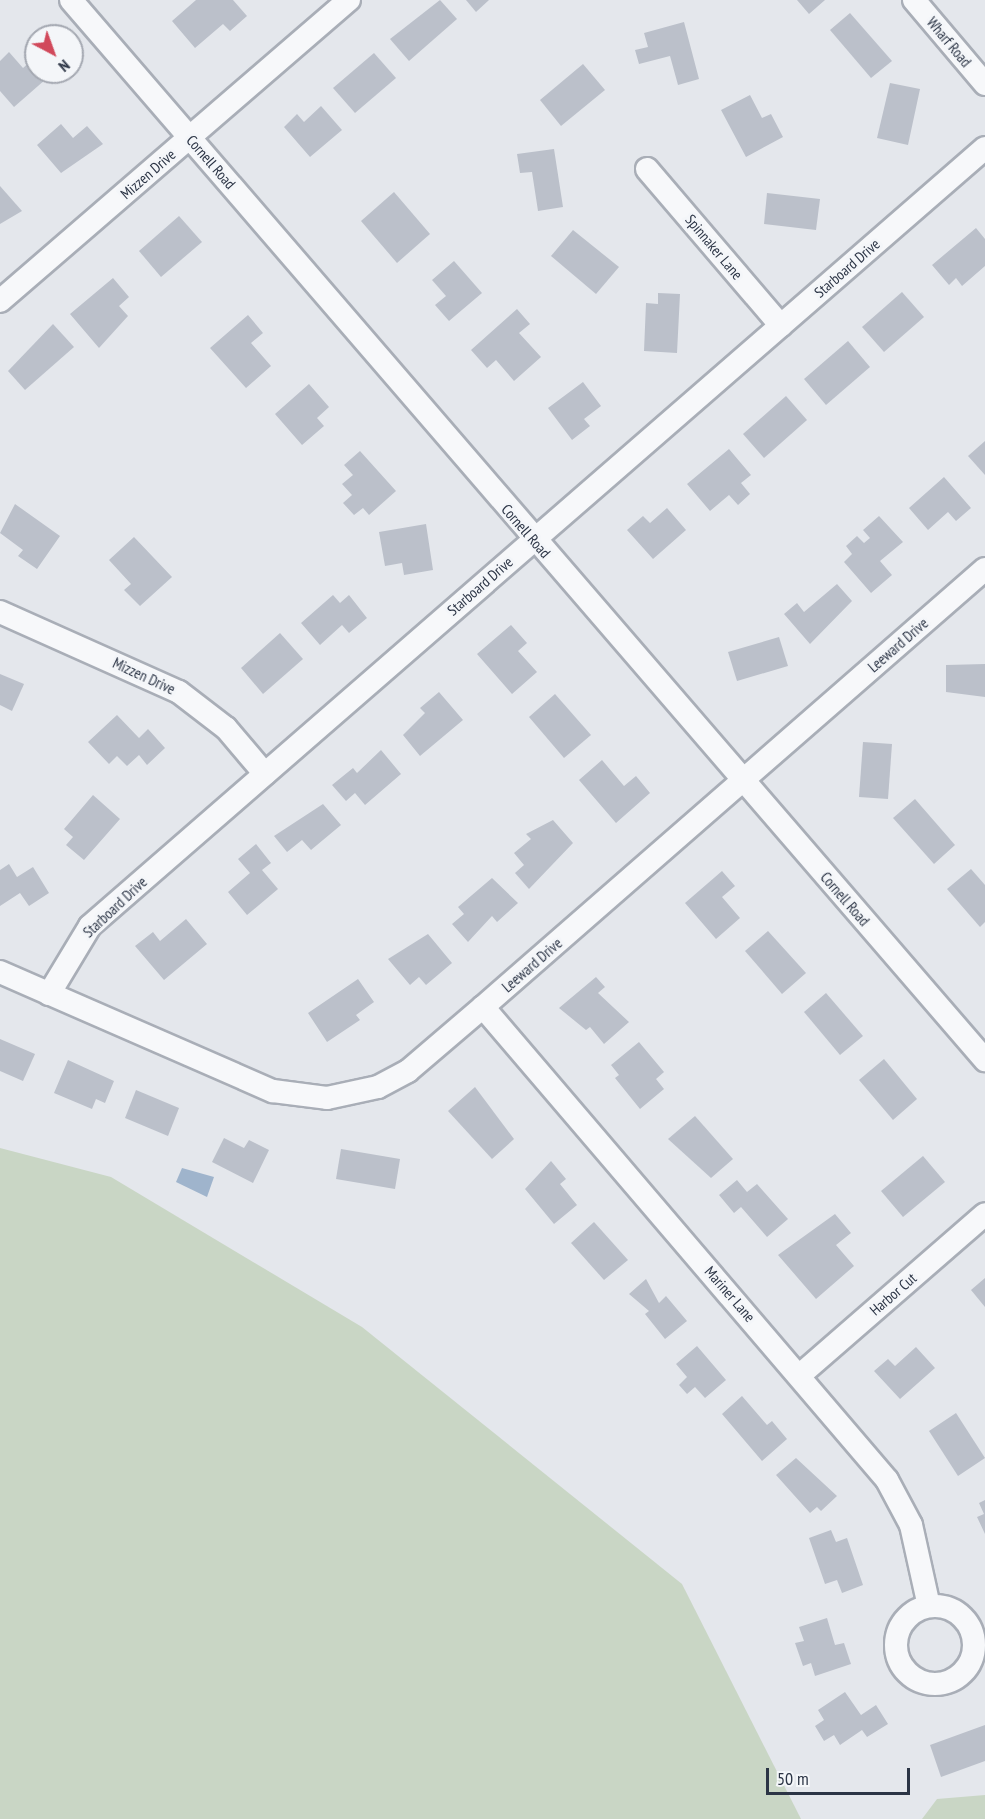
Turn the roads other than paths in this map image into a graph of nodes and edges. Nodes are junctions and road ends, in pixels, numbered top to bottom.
1 (71, 0) edge
2 (349, 0) edge
3 (914, 0) edge
4 (985, 84) edge
5 (190, 137) junction
6 (985, 148) edge
7 (647, 169) dead end
8 (0, 301) edge
9 (781, 326) junction
10 (534, 540) junction
11 (985, 569) edge
12 (0, 612) edge
13 (265, 774) junction
14 (742, 780) junction
15 (0, 972) edge
16 (49, 994) junction
17 (483, 1007) junction
18 (985, 1060) edge
19 (985, 1214) edge
20 (800, 1375) junction
21 (928, 1606) dead end

1 - 5 street, Cornell Road
2 - 5 street, Mizzen Drive
3 - 4 street, Wharf Road
5 - 8 street, Mizzen Drive
5 - 10 street, Cornell Road
6 - 9 street, Starboard Drive
7 - 9 street, Spinnaker Lane
9 - 10 street, Starboard Drive
10 - 13 street, Starboard Drive
10 - 14 street, Cornell Road
11 - 14 street, Leeward Drive
12 - 13 street, Mizzen Drive
13 - 16 street, Starboard Drive
14 - 17 street, Leeward Drive
14 - 18 street, Cornell Road
15 - 16 street, Leeward Drive
16 - 17 street, Leeward Drive
17 - 20 street, Mariner Lane
19 - 20 street, Harbor Cut
20 - 21 street, Mariner Lane

